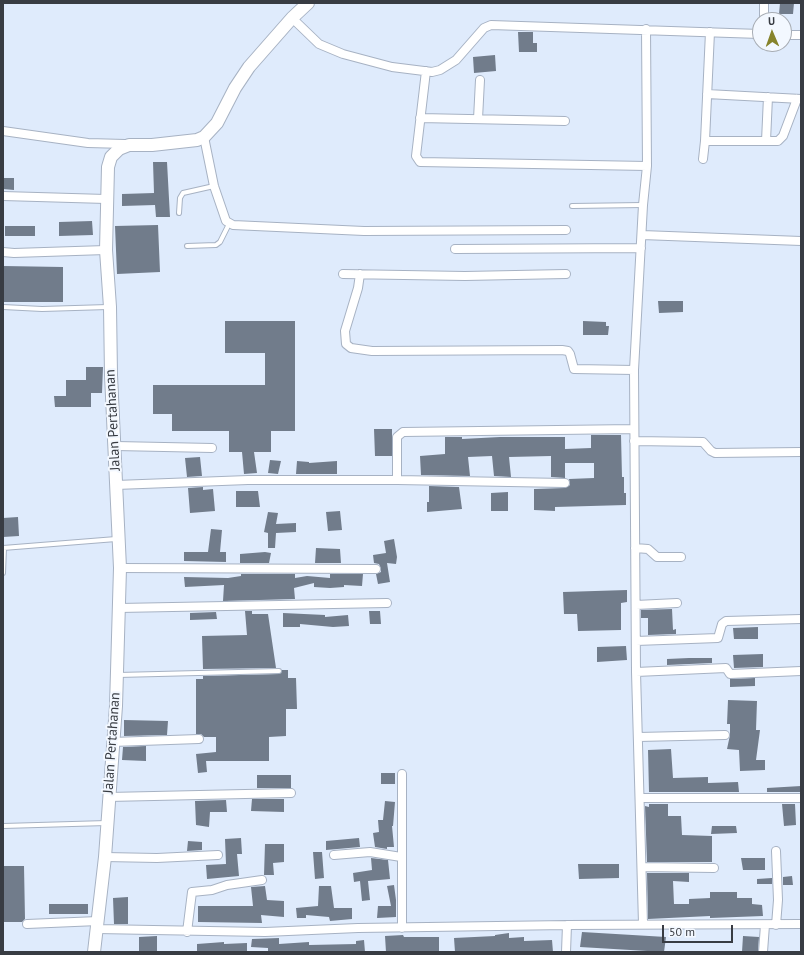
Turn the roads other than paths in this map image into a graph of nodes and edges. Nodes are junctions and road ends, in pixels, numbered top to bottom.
1 (308, 3) edge
2 (292, 18) junction
3 (646, 29) junction
4 (710, 32) junction
5 (752, 34) edge
6 (426, 71) junction
7 (480, 80) dead end
8 (707, 94) junction
9 (768, 97) junction
10 (799, 99) edge
11 (420, 118) junction
12 (478, 119) junction
13 (565, 121) dead end
14 (3, 131) edge
15 (204, 137) junction
16 (705, 141) junction
17 (766, 141) junction
18 (128, 145) junction
19 (703, 159) dead end
20 (647, 166) junction
21 (214, 186) junction
22 (3, 196) edge
23 (106, 199) junction
24 (643, 205) junction
25 (572, 206) dead end
26 (179, 213) dead end
27 (229, 224) junction
28 (566, 230) dead end
29 (642, 235) junction
30 (801, 241) edge
31 (187, 246) dead end
32 (641, 248) junction
33 (455, 249) dead end
34 (106, 250) junction
35 (3, 252) edge
36 (343, 274) dead end
37 (360, 274) junction
38 (566, 274) dead end
39 (3, 307) edge
40 (110, 307) junction
41 (634, 370) junction
42 (634, 429) junction
43 (634, 442) junction
44 (116, 446) junction
45 (212, 448) dead end
46 (801, 452) edge
47 (397, 480) junction
48 (566, 483) dead end
49 (116, 485) junction
50 (118, 539) junction
51 (4, 548) edge
52 (635, 548) junction
53 (681, 557) dead end
54 (120, 568) junction
55 (376, 569) dead end
56 (3, 573) edge
57 (387, 603) dead end
58 (678, 603) dead end
59 (636, 605) junction
60 (118, 608) junction
61 (801, 619) edge
62 (636, 642) junction
63 (279, 671) dead end
64 (801, 671) edge
65 (636, 672) junction
66 (118, 675) junction
67 (725, 735) dead end
68 (638, 737) junction
69 (199, 739) dead end
70 (112, 742) junction
71 (402, 774) dead end
72 (291, 793) dead end
73 (108, 798) junction
74 (640, 798) junction
75 (801, 798) edge
76 (107, 823) junction
77 (3, 826) edge
78 (776, 850) dead end
79 (218, 855) dead end
80 (334, 855) dead end
81 (105, 857) junction
82 (401, 857) junction
83 (642, 867) junction
84 (714, 868) dead end
85 (262, 880) dead end
86 (27, 924) dead end
87 (644, 924) junction
88 (801, 924) edge
89 (97, 925) junction
90 (567, 925) junction
91 (765, 925) junction
92 (776, 925) junction
93 (402, 928) junction
94 (187, 932) junction
95 (94, 952) edge
96 (566, 952) edge
97 (764, 952) edge

1 - 2 main road
2 - 6 street
2 - 15 main road
3 - 4 street
3 - 6 street
3 - 20 street
4 - 5 street
4 - 8 street
6 - 11 street
7 - 12 street
8 - 9 street
8 - 16 street
9 - 10 street
9 - 17 street
10 - 17 street
11 - 12 street
11 - 20 street
12 - 13 street
14 - 18 street
15 - 18 main road
15 - 21 street
16 - 17 street
16 - 19 street
18 - 23 main road, Jalan Pertahanan
20 - 24 street
21 - 26 lane
21 - 27 street
22 - 23 street
23 - 34 main road, Jalan Pertahanan
24 - 25 lane
24 - 29 street
27 - 28 street
27 - 31 lane
29 - 30 street
29 - 32 street
32 - 33 street
32 - 41 street
34 - 35 street
34 - 40 main road, Jalan Pertahanan
36 - 37 street
37 - 38 street
37 - 41 street
39 - 40 lane
40 - 44 main road, Jalan Pertahanan
41 - 42 street
42 - 43 street
42 - 47 street
43 - 46 street
43 - 52 street
44 - 45 street
44 - 49 main road, Jalan Pertahanan
47 - 48 street
47 - 49 street
49 - 50 main road, Jalan Pertahanan
50 - 51 lane
50 - 54 main road, Jalan Pertahanan
51 - 56 lane
52 - 53 street
52 - 59 street
54 - 55 street
54 - 60 main road, Jalan Pertahanan
57 - 60 street
58 - 59 street
59 - 62 street
60 - 66 main road, Jalan Pertahanan
61 - 62 street
62 - 65 street
63 - 66 lane
64 - 65 street
65 - 68 street
66 - 70 main road, Jalan Pertahanan
67 - 68 street
68 - 74 street
69 - 70 street
70 - 73 main road, Jalan Pertahanan
71 - 82 street
72 - 73 street
73 - 76 main road, Jalan Pertahanan
74 - 75 street
74 - 83 street
76 - 77 lane
76 - 81 main road, Jalan Pertahanan
78 - 92 street
79 - 81 street
80 - 82 street
81 - 89 main road, Jalan Pertahanan
82 - 93 street
83 - 84 street
83 - 87 street
85 - 94 street
86 - 89 street
87 - 90 street
87 - 91 street
88 - 92 street
89 - 94 street
89 - 95 main road, Jalan Pertahanan
90 - 93 street
90 - 96 street
91 - 92 street
91 - 97 street
93 - 94 street

